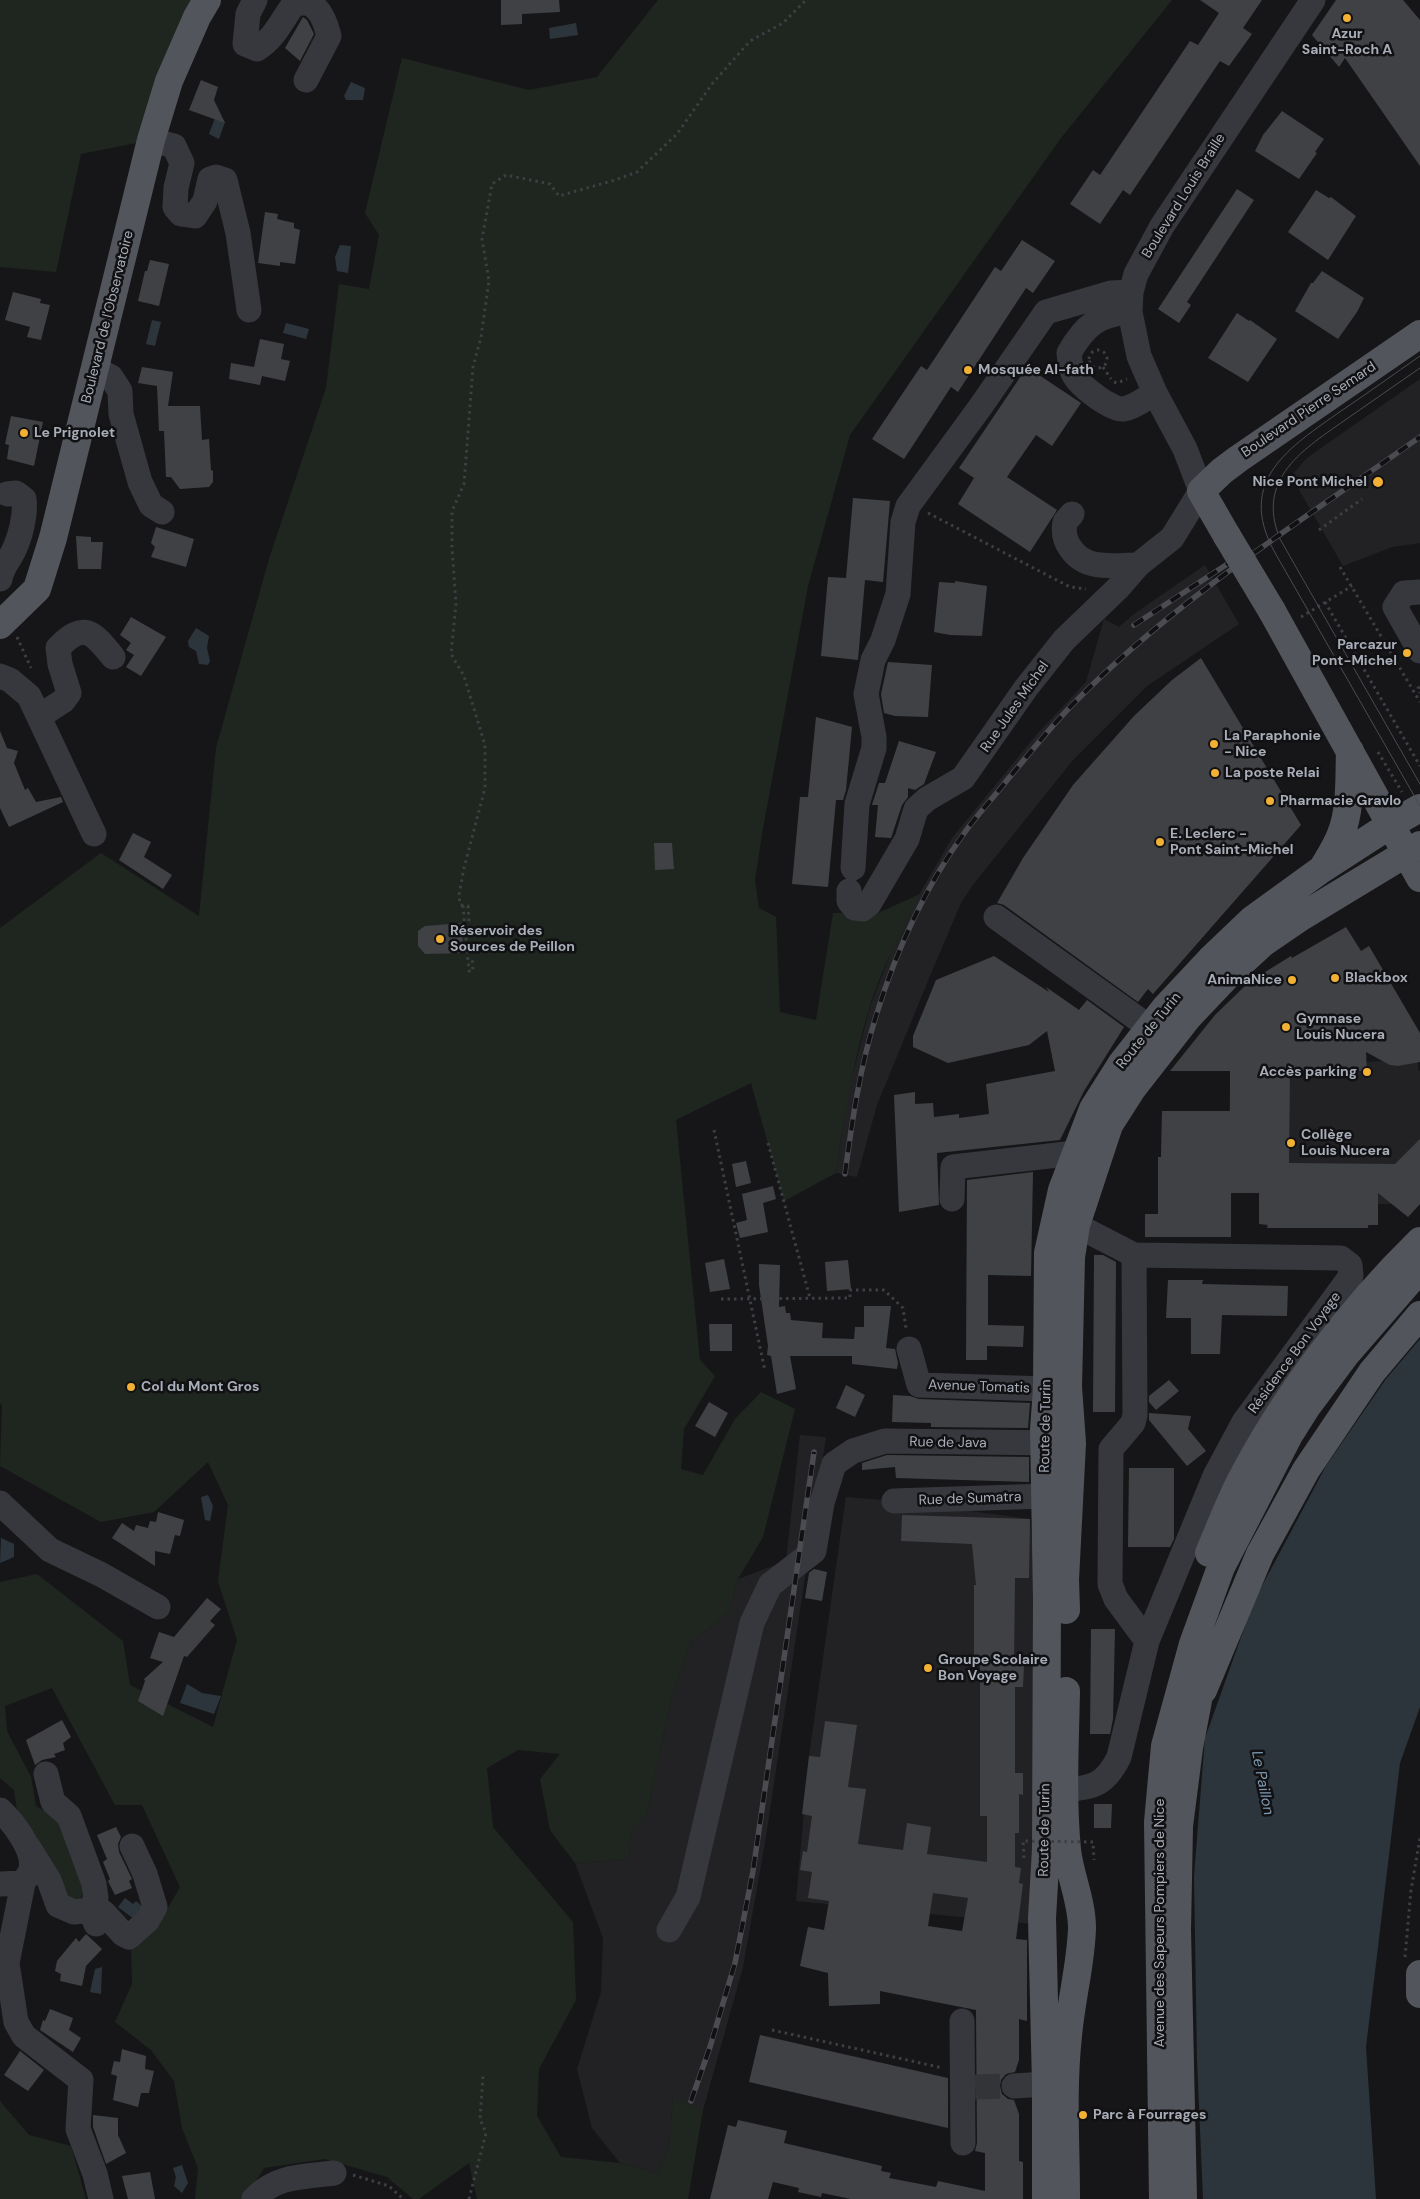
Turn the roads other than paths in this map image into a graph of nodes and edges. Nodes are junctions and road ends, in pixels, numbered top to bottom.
1 (207, 0) edge
2 (255, 0) edge
3 (1313, 0) edge
4 (306, 80) dead end
5 (151, 140) junction
6 (1130, 302) junction
7 (249, 310) dead end
8 (1420, 334) edge
9 (95, 369) junction
10 (1155, 393) junction
11 (1201, 491) junction
12 (6, 494) dead end
13 (162, 512) dead end
14 (1072, 514) dead end
15 (1138, 565) junction
16 (0, 579) edge
17 (0, 585) edge
18 (1420, 592) edge
19 (8, 619) edge
20 (1418, 644) edge
21 (113, 657) dead end
22 (0, 676) edge
23 (49, 710) dead end
24 (1350, 750) junction
25 (1420, 808) edge
26 (1390, 825) junction
27 (94, 834) dead end
28 (1413, 849) edge
29 (1322, 869) junction
30 (1420, 878) edge
31 (996, 917) dead end
32 (1160, 1034) junction
33 (1075, 1153) junction
34 (952, 1200) dead end
35 (1076, 1225) junction
36 (1420, 1241) edge
37 (1134, 1255) junction
38 (1420, 1269) edge
39 (1420, 1291) edge
40 (1420, 1315) edge
41 (909, 1349) road end
42 (1047, 1388) junction
43 (1072, 1443) junction
44 (1044, 1444) junction
45 (1046, 1496) junction
46 (894, 1501) dead end
47 (0, 1504) edge
48 (158, 1607) dead end
49 (1147, 1641) junction
50 (1196, 1708) junction
51 (1165, 1746) junction
52 (46, 1774) dead end
53 (1065, 1789) junction
54 (0, 1810) edge
55 (132, 1846) dead end
56 (29, 1848) junction
57 (12, 1884) edge
58 (1076, 1890) junction
59 (1043, 1894) junction
60 (95, 1919) junction
61 (669, 1930) dead end
62 (1043, 1948) junction
63 (1080, 1953) junction
64 (1412, 1969) edge
65 (1420, 1994) edge
66 (962, 2021) dead end
67 (1046, 2084) junction
68 (1014, 2086) tunnel mouth
69 (963, 2143) dead end
70 (1056, 2172) junction
71 (334, 2173) road end
72 (101, 2199) edge
73 (254, 2199) edge
74 (1046, 2199) edge
75 (1066, 2199) edge
76 (1163, 2199) edge
77 (1182, 2199) edge

1 - 5 main road, Boulevard de l'Observatoire
2 - 4 street
3 - 6 street, Boulevard Louis Braille
5 - 7 street
5 - 9 main road, Boulevard de l'Observatoire
6 - 10 street, Boulevard Louis Braille
6 - 10 street
6 - 15 street, Rue Jules Michel
8 - 11 main road, Boulevard Pierre Semard
9 - 13 street
9 - 19 main road, Boulevard de l'Observatoire
10 - 11 street, Boulevard Louis Braille
11 - 15 street, Rue Jules Michel
11 - 24 main road, bridge
12 - 16 street
14 - 15 street
17 - 19 street
18 - 20 street
21 - 23 street
22 - 27 street
24 - 26 main road
24 - 29 main road
25 - 26 main road, Route de Turin
26 - 28 main road
26 - 29 main road, Route de Turin
28 - 30 main road
28 - 32 main road, Route de Turin
29 - 32 main road, Route de Turin
31 - 32 street
32 - 33 main road, Route de Turin
32 - 35 main road, Route de Turin
33 - 34 street
33 - 42 main road, Route de Turin
35 - 37 street, Résidence Bon Voyage
35 - 43 main road, Route de Turin
36 - 51 main road
37 - 49 street
37 - 49 street, Résidence Bon Voyage
38 - 51 main road, Avenue des Sapeurs Pompiers de Nice
39 - 50 main road, Avenue des Sapeurs Pompiers de Nice
40 - 50 main road
41 - 42 street, Avenue Tomatis
42 - 44 main road, Route de Turin
43 - 44 street, Rue de Java
43 - 53 main road, Route de Turin
44 - 45 main road, Route de Turin
44 - 61 street, Rue de Java
45 - 46 street, Rue de Sumatra
45 - 59 main road, Route de Turin
47 - 48 street
49 - 53 street, Résidence Bon Voyage
50 - 77 main road, Avenue des Sapeurs Pompiers de Nice
51 - 76 main road, Avenue des Sapeurs Pompiers de Nice
52 - 60 street
53 - 58 main road, Route de Turin
54 - 56 street
55 - 60 street
56 - 57 street
56 - 60 street
57 - 72 street
58 - 59 main road
58 - 63 main road, Route de Turin
59 - 62 main road, Route de Turin
62 - 63 main road
62 - 67 main road, Route de Turin
63 - 70 main road, Route de Turin
64 - 65 main road
66 - 69 street
67 - 68 street
67 - 70 main road, Route de Turin
70 - 74 main road, Route de Turin
70 - 75 main road, Route de Turin
71 - 73 street

